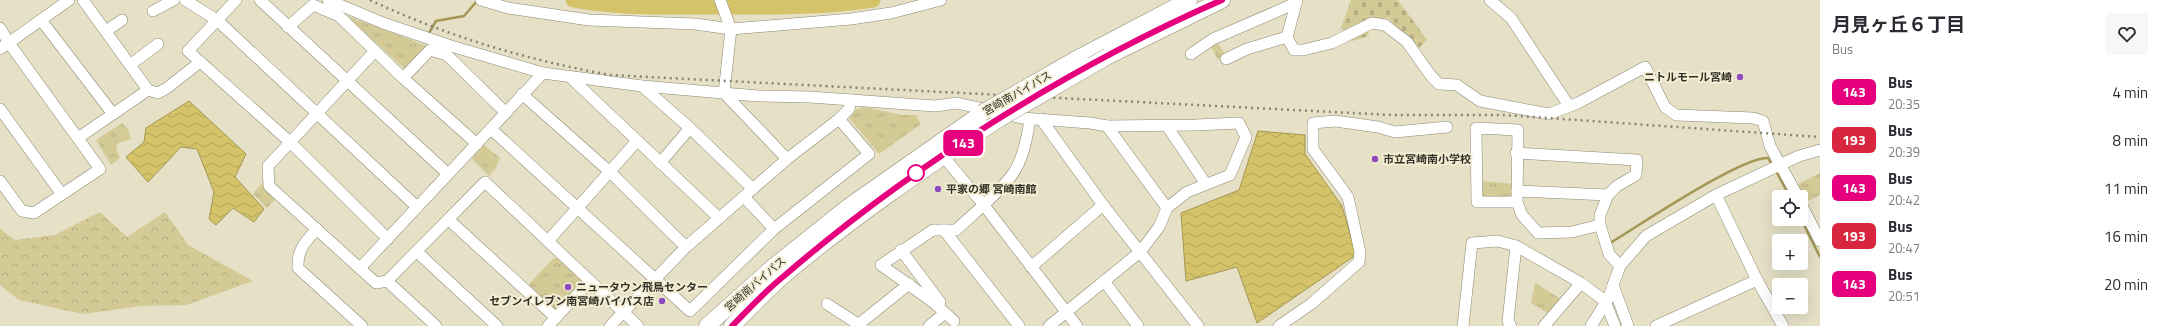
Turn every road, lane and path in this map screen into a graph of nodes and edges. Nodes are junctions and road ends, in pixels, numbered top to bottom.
1 (83, 0) edge
2 (174, 0) edge
3 (185, 0) edge
4 (236, 0) edge
5 (260, 0) edge
6 (328, 0) edge
7 (481, 0) edge
8 (720, 0) edge
9 (941, 0) edge
10 (1189, 0) edge
11 (1222, 0) edge
12 (1490, 0) edge
13 (62, 2) edge
14 (1296, 2) edge
15 (152, 11) dead end
16 (42, 20) junction
17 (122, 20) dead end
18 (217, 20) junction
19 (730, 25) junction
20 (288, 26) junction
21 (0, 28) edge
22 (106, 32) junction
23 (1287, 37) junction
24 (158, 44) dead end
25 (4, 46) edge
26 (374, 51) junction
27 (1191, 54) dead end
28 (1226, 59) dead end
29 (200, 62) junction
30 (130, 65) junction
31 (543, 73) junction
32 (570, 77) junction
33 (403, 78) junction
34 (348, 82) junction
35 (642, 86) junction
36 (148, 90) junction
37 (724, 93) junction
38 (522, 94) junction
39 (851, 100) junction
40 (1569, 106) junction
41 (0, 109) edge
42 (506, 113) junction
43 (113, 114) junction
44 (317, 114) junction
45 (839, 119) junction
46 (1035, 119) junction
47 (1107, 126) junction
48 (1166, 126) junction
49 (1446, 127) dead end
50 (690, 128) junction
51 (491, 129) junction
52 (78, 138) junction
53 (637, 141) junction
54 (290, 142) junction
55 (477, 144) junction
56 (1820, 150) edge
57 (1516, 152) junction
58 (943, 156) junction
59 (787, 158) junction
60 (660, 163) junction
61 (1781, 164) junction
62 (610, 172) junction
63 (448, 174) junction
64 (0, 181) edge
65 (1206, 184) junction
66 (753, 188) junction
67 (1794, 190) edge
68 (61, 193) junction
69 (1608, 195) junction
70 (1716, 195) junction
71 (1517, 196) junction
72 (744, 197) junction
73 (983, 204) junction
74 (1103, 205) junction
75 (417, 207) junction
76 (577, 208) junction
77 (1167, 208) junction
78 (719, 218) junction
79 (1808, 218) edge
80 (449, 220) junction
81 (1600, 225) junction
82 (317, 229) junction
83 (774, 229) junction
84 (944, 230) junction
85 (388, 239) junction
86 (548, 241) junction
87 (1820, 241) edge
88 (1516, 246) junction
89 (686, 247) junction
90 (901, 250) junction
91 (417, 252) junction
92 (1140, 252) junction
93 (1620, 266) junction
94 (1031, 267) junction
95 (360, 268) junction
96 (655, 278) junction
97 (1757, 280) junction
98 (388, 281) junction
99 (590, 281) junction
100 (1104, 281) junction
101 (1581, 283) junction
102 (909, 284) junction
103 (1613, 286) junction
104 (1605, 301) junction
105 (828, 304) dead end
106 (623, 312) junction
107 (1066, 312) junction
108 (952, 320) edge
109 (552, 322) edge
110 (860, 325) edge
111 (362, 326) edge
112 (436, 326) edge
113 (497, 326) edge
114 (610, 326) edge
115 (638, 326) edge
116 (707, 326) edge
117 (732, 326) edge
118 (929, 326) edge
119 (1019, 326) edge
120 (1049, 326) edge
121 (1077, 326) edge
122 (1138, 326) edge
123 (1198, 326) edge
124 (1279, 326) edge
125 (1463, 326) edge
126 (1511, 326) edge
127 (1544, 326) edge
128 (1590, 326) edge
129 (1615, 326) edge
130 (1628, 326) edge
131 (1656, 326) edge
132 (1783, 326) edge

1 - 22 street
2 - 15 street
3 - 18 street
4 - 18 street
5 - 20 street
6 - 31 street
7 - 19 street
8 - 19 street
9 - 19 street
10 - 116 highway, 宮崎南バイパス, bridge
11 - 58 highway, 宮崎南バイパス, bridge
12 - 40 street
13 - 16 street
14 - 23 street
14 - 27 street
16 - 25 street
16 - 43 street
17 - 22 street
18 - 29 street
18 - 44 street
19 - 37 street
20 - 26 street
20 - 34 street
21 - 25 street
22 - 30 street
23 - 28 street
23 - 40 street
24 - 30 street
25 - 52 street
26 - 33 street
26 - 34 street
29 - 36 street
29 - 54 street
30 - 36 street
31 - 32 street
31 - 38 street
32 - 35 street
32 - 53 street
33 - 42 street
33 - 55 street
34 - 44 street
34 - 63 street
35 - 37 street
35 - 50 street
36 - 43 street
37 - 39 street
37 - 59 street
38 - 42 street
38 - 62 street
39 - 45 street
39 - 46 street
40 - 61 street
41 - 68 street
42 - 51 street
43 - 52 street
44 - 54 street
44 - 75 street
45 - 59 street
45 - 83 street
46 - 47 street
46 - 73 street
46 - 74 street
47 - 48 street
47 - 77 street
48 - 65 street
48 - 65 street
49 - 124 street
50 - 60 street
50 - 66 street
51 - 55 street
51 - 76 street
52 - 68 street
53 - 60 street
53 - 62 street
54 - 82 street
54 - 85 street
55 - 63 street
56 - 61 street
57 - 69 street
57 - 71 street
57 - 71 street
58 - 73 street
58 - 117 highway, 宮崎南バイパス
59 - 66 street
60 - 78 street
61 - 67 street
61 - 70 street
62 - 76 street
62 - 89 street
63 - 75 street
64 - 68 street
65 - 77 street
66 - 72 street
69 - 71 street
69 - 81 street
70 - 93 street
70 - 97 street
71 - 81 street
72 - 78 street
72 - 83 street
73 - 84 street
73 - 94 street
74 - 92 street
74 - 94 street
75 - 85 street
76 - 86 street
76 - 96 street
77 - 92 street
78 - 89 street
79 - 87 street
80 - 86 street
80 - 91 street
80 - 109 street
81 - 93 street
82 - 95 street
82 - 111 street
83 - 96 street
84 - 90 street
84 - 119 street
85 - 95 street
86 - 99 street
88 - 101 street
88 - 125 street
88 - 126 street
89 - 96 street
90 - 102 street
90 - 108 street
91 - 98 street
91 - 113 street
92 - 100 street
92 - 123 street
93 - 103 street
94 - 107 street
95 - 98 street
96 - 106 street
97 - 131 street
97 - 132 street
98 - 112 street
99 - 106 street
99 - 109 street
100 - 107 street
100 - 122 street
101 - 104 street
101 - 127 street
102 - 108 street
102 - 110 street
103 - 104 street
103 - 130 street
104 - 128 street
104 - 129 street
105 - 110 street
106 - 114 street
106 - 115 street
107 - 120 street
107 - 121 street
108 - 118 street

